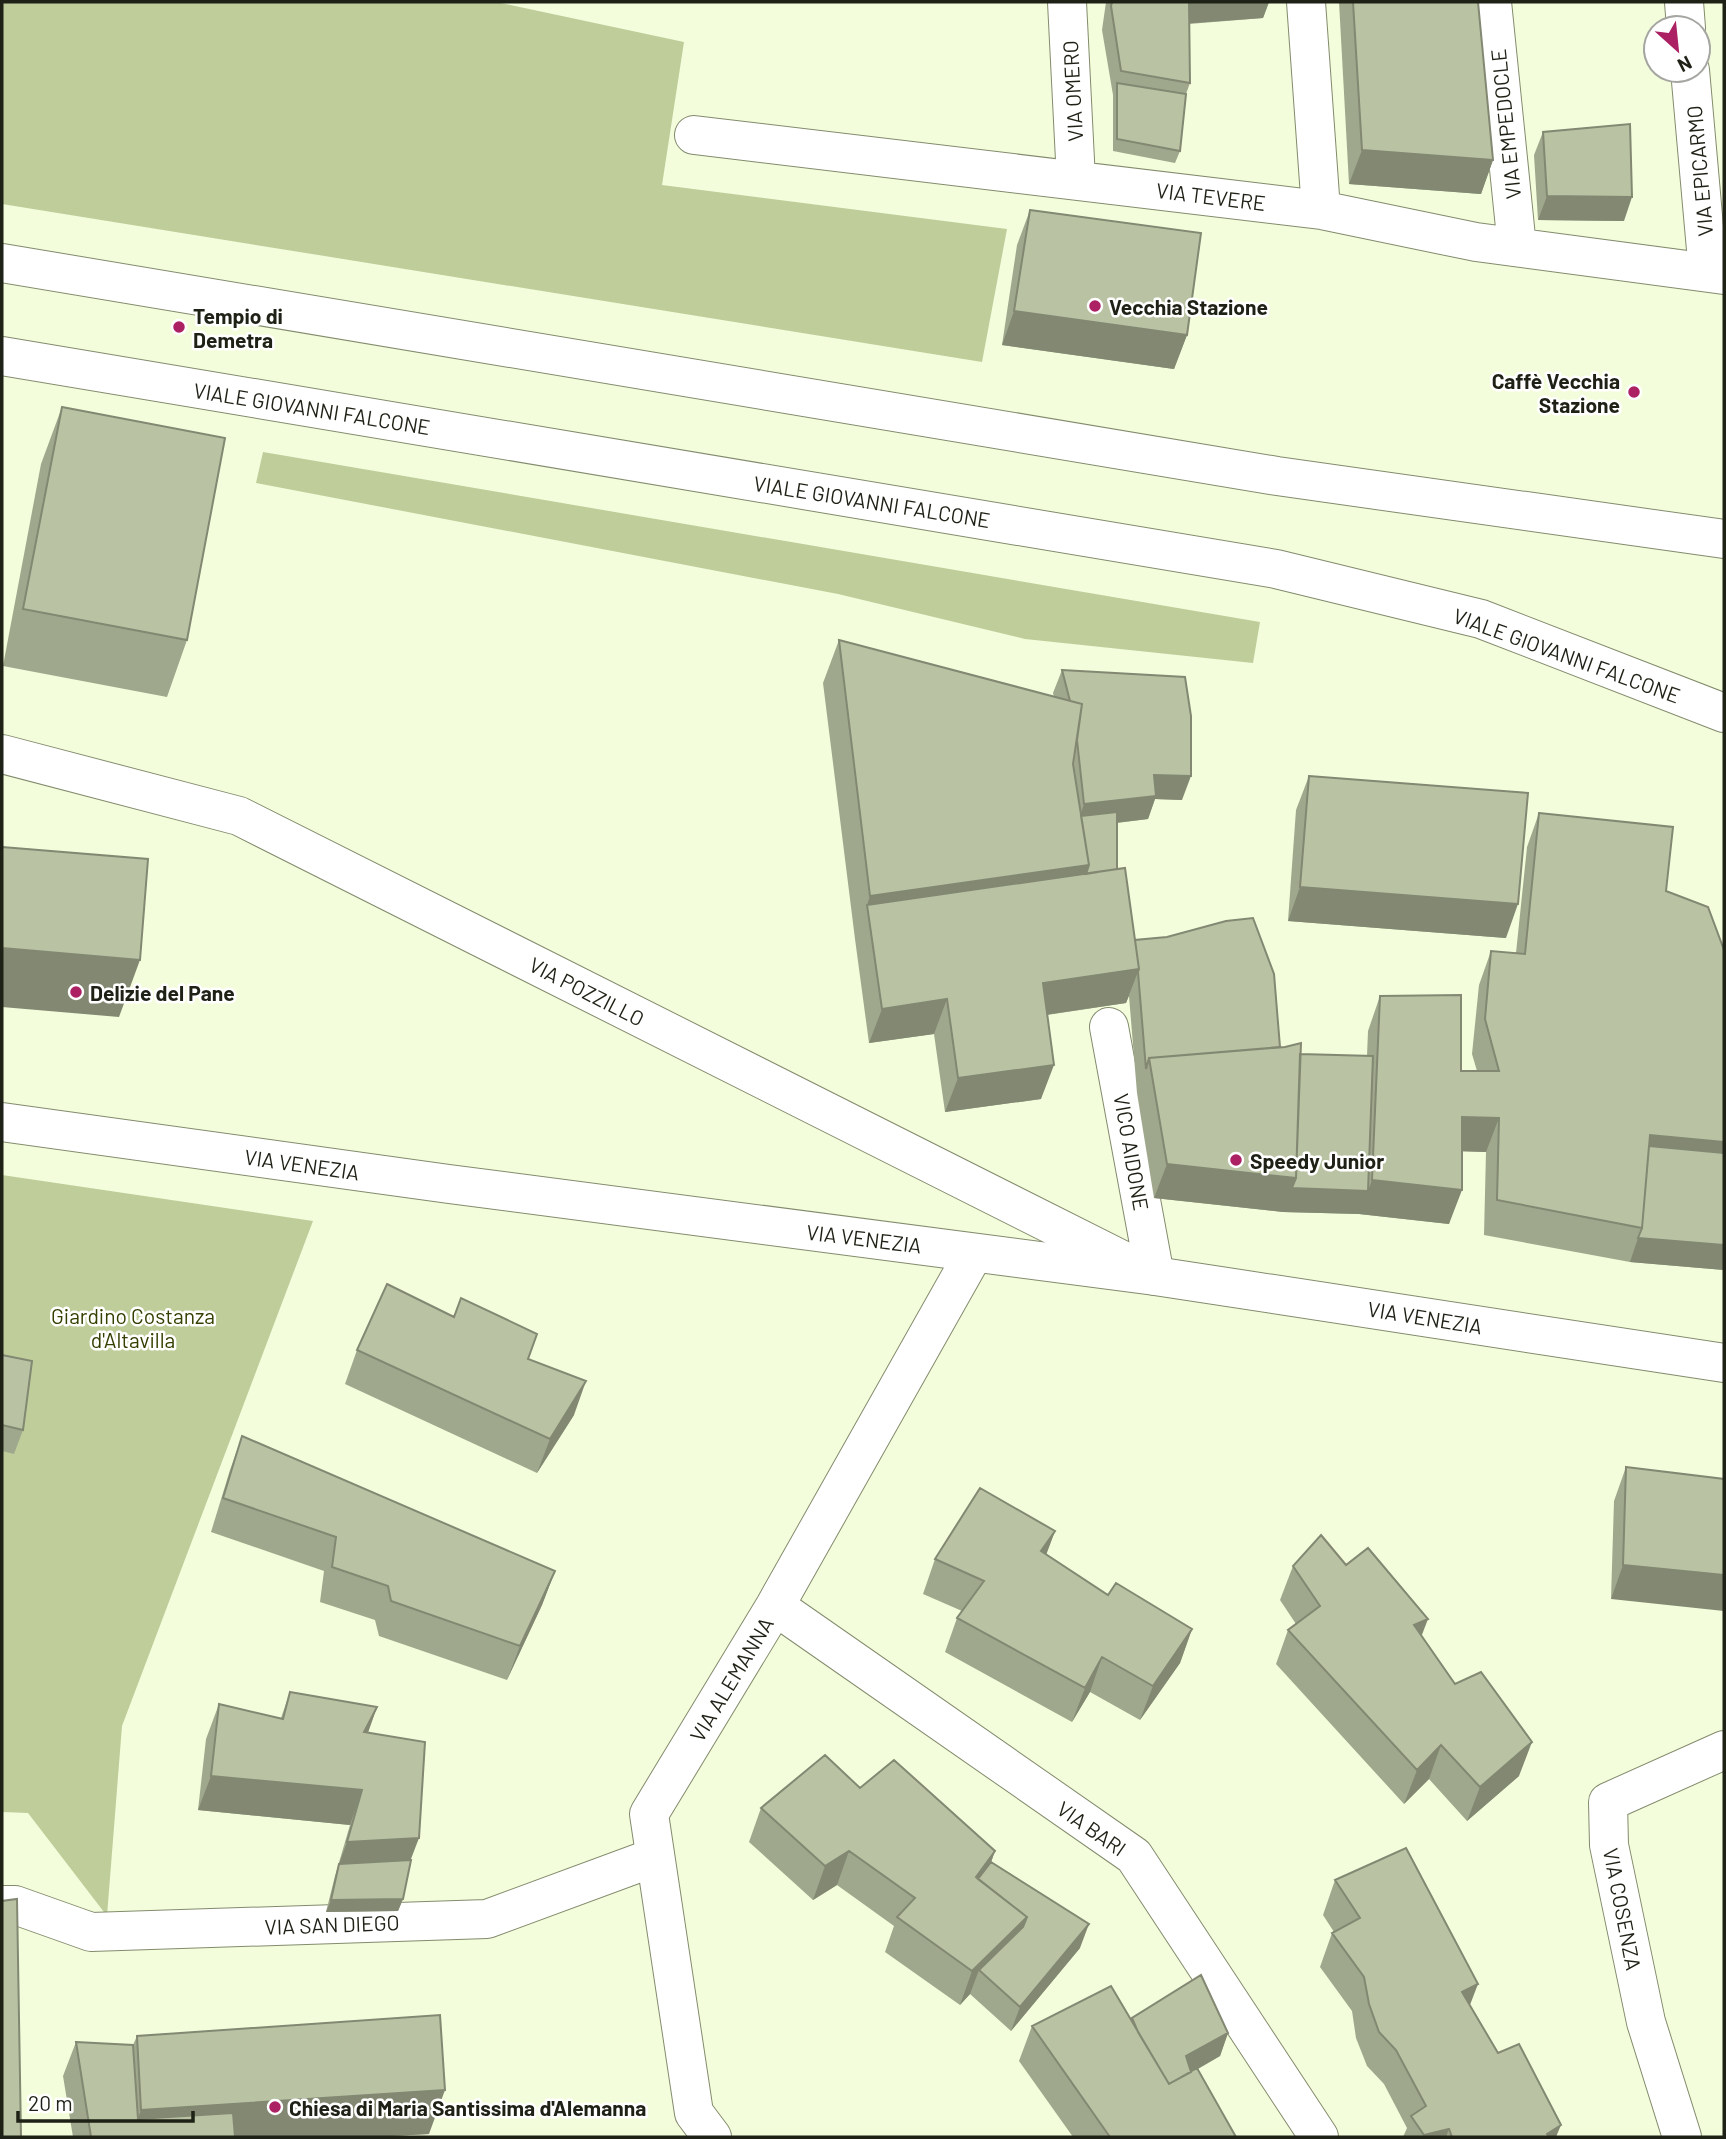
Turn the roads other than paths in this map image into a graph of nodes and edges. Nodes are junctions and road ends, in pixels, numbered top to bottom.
1 (1067, 2) edge
2 (1306, 2) edge
3 (1492, 2) edge
4 (1692, 84) edge
5 (694, 135) dead end
6 (1076, 180) junction
7 (1321, 209) junction
8 (1517, 247) junction
9 (2, 262) edge
10 (1716, 274) edge
11 (2, 356) edge
12 (1724, 539) edge
13 (1724, 713) edge
14 (2, 754) edge
15 (1109, 1027) dead end
16 (2, 1122) edge
17 (974, 1253) junction
18 (1155, 1276) junction
19 (1724, 1363) edge
20 (775, 1606) junction
21 (1724, 1750) edge
22 (655, 1857) junction
23 (2, 1905) edge
24 (712, 2137) edge
25 (1320, 2137) edge
26 (1682, 2137) edge

1 - 6 street, VIA OMERO
2 - 7 street
3 - 8 street, VIA EMPEDOCLE
4 - 10 street, VIA EPICARMO
5 - 6 street, VIA TEVERE
6 - 7 street, VIA TEVERE
7 - 8 street, VIA TEVERE
8 - 10 street, VIA TEVERE
9 - 12 street
11 - 13 street, VIALE GIOVANNI FALCONE
14 - 18 street, VIA POZZILLO
15 - 18 street, VICO AIDONE
16 - 17 street, VIA VENEZIA
17 - 18 street, VIA VENEZIA
17 - 20 street, VIA ALEMANNA
18 - 19 street, VIA VENEZIA
20 - 22 street, VIA ALEMANNA
20 - 25 street, VIA BARI
21 - 26 street, VIA COSENZA
22 - 23 street, VIA SAN DIEGO
22 - 24 street, VIA ALEMANNA

